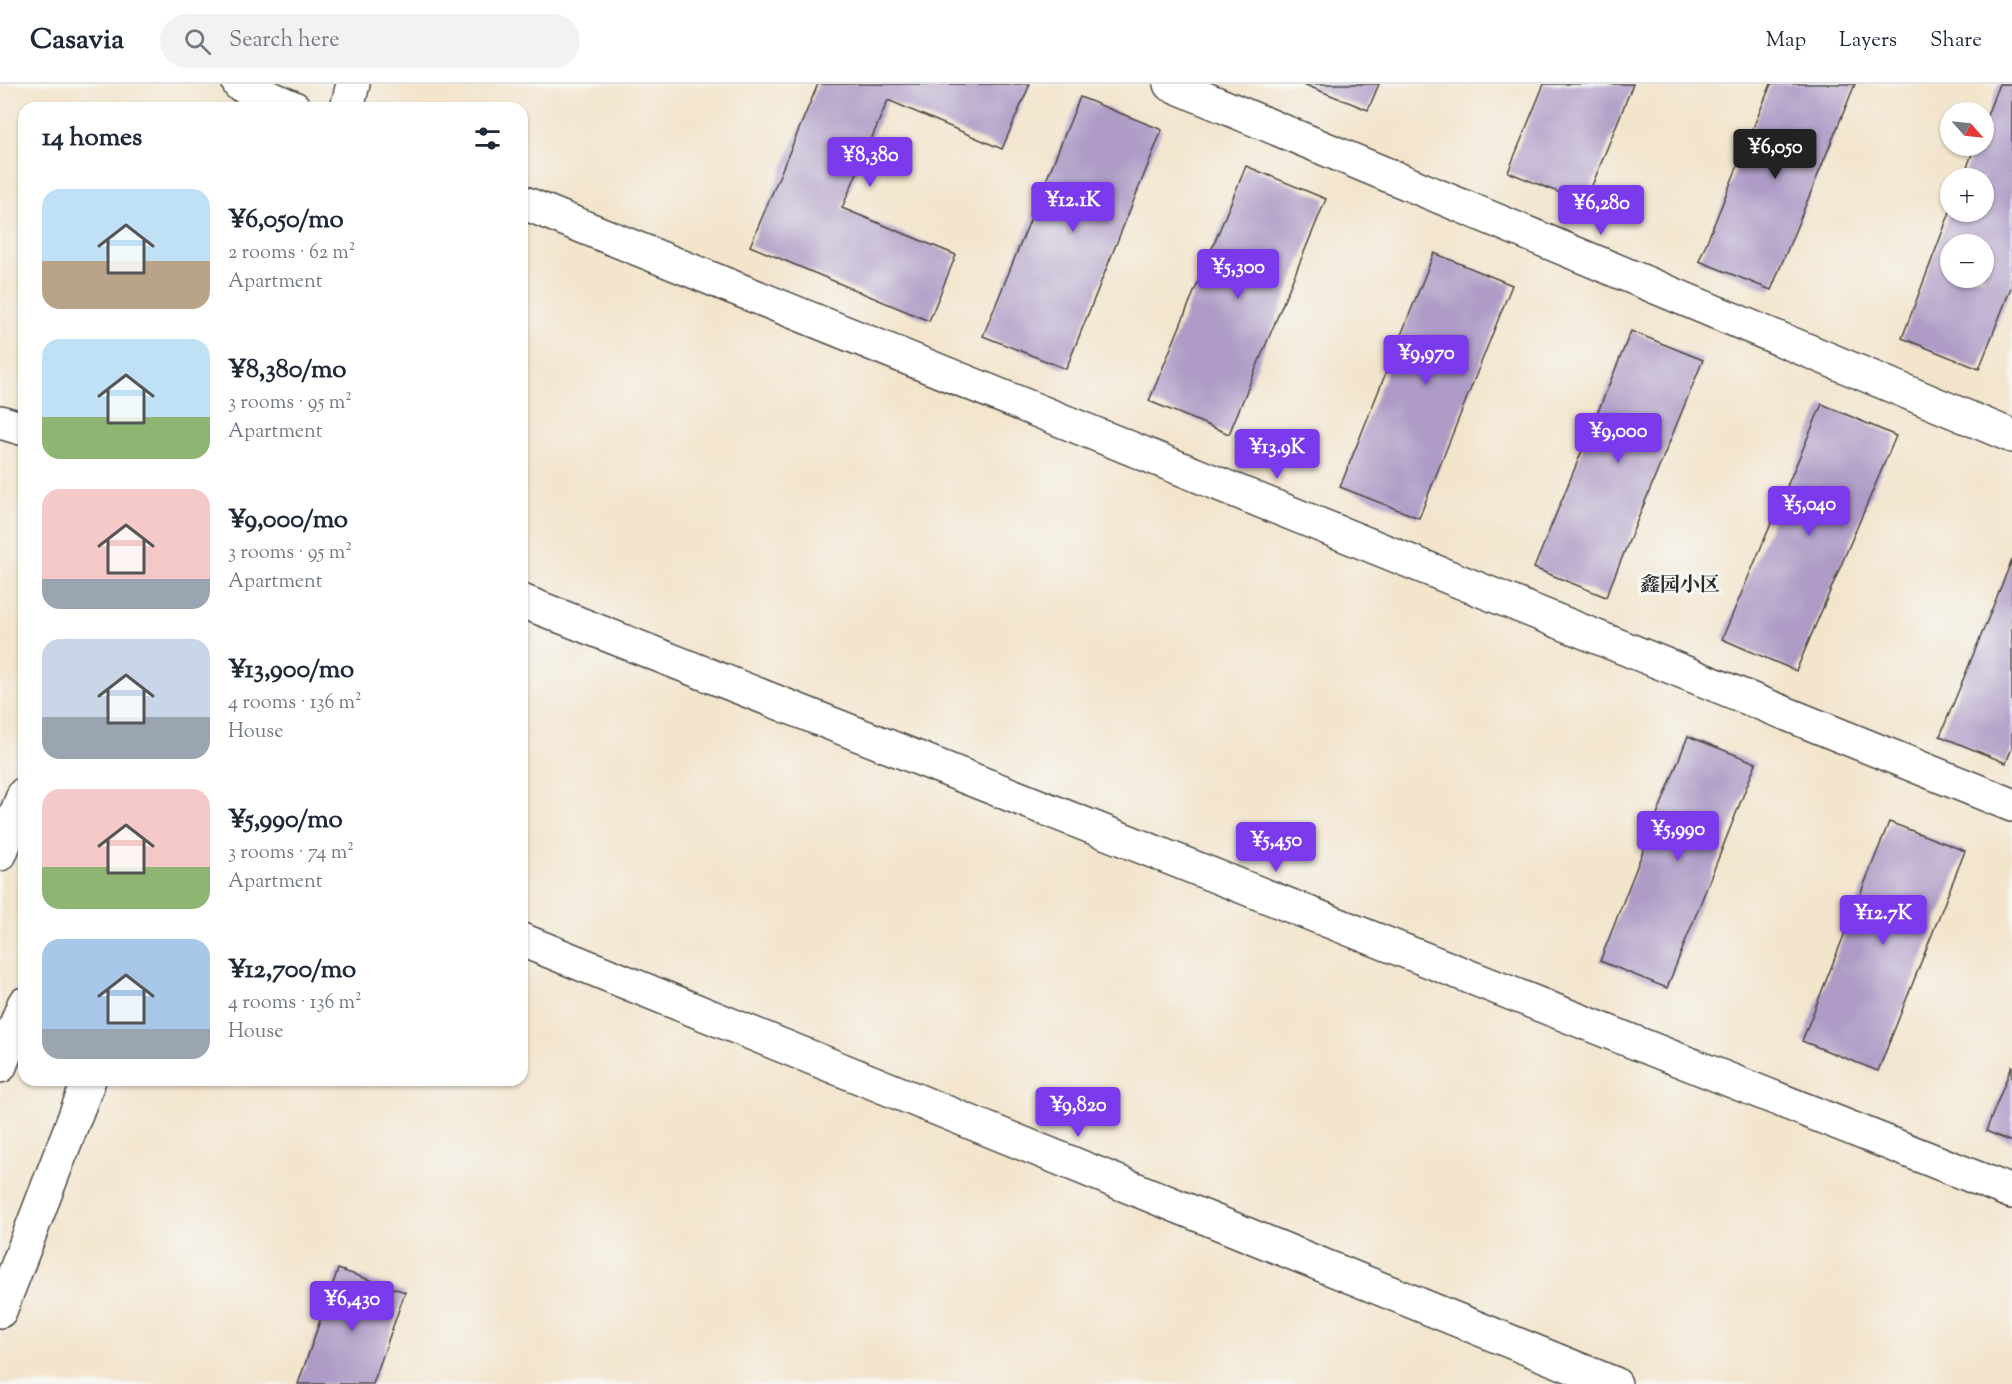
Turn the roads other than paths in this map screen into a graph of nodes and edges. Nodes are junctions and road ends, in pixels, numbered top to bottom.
1 (239, 84) edge
2 (353, 84) edge
3 (1170, 84) edge
4 (280, 102) edge
5 (348, 102) edge
6 (528, 204) edge
7 (0, 422) edge
8 (18, 427) edge
9 (2012, 436) edge
10 (528, 603) edge
11 (2012, 805) edge
12 (18, 809) edge
13 (0, 854) edge
14 (528, 942) edge
15 (18, 1020) edge
16 (0, 1066) edge
17 (86, 1086) edge
18 (2012, 1192) edge
19 (0, 1311) edge
20 (1615, 1384) edge

1 - 4 street
2 - 5 street
3 - 9 street
6 - 11 street
7 - 8 street
10 - 18 street
12 - 13 street
14 - 20 street
15 - 16 street
17 - 19 street

